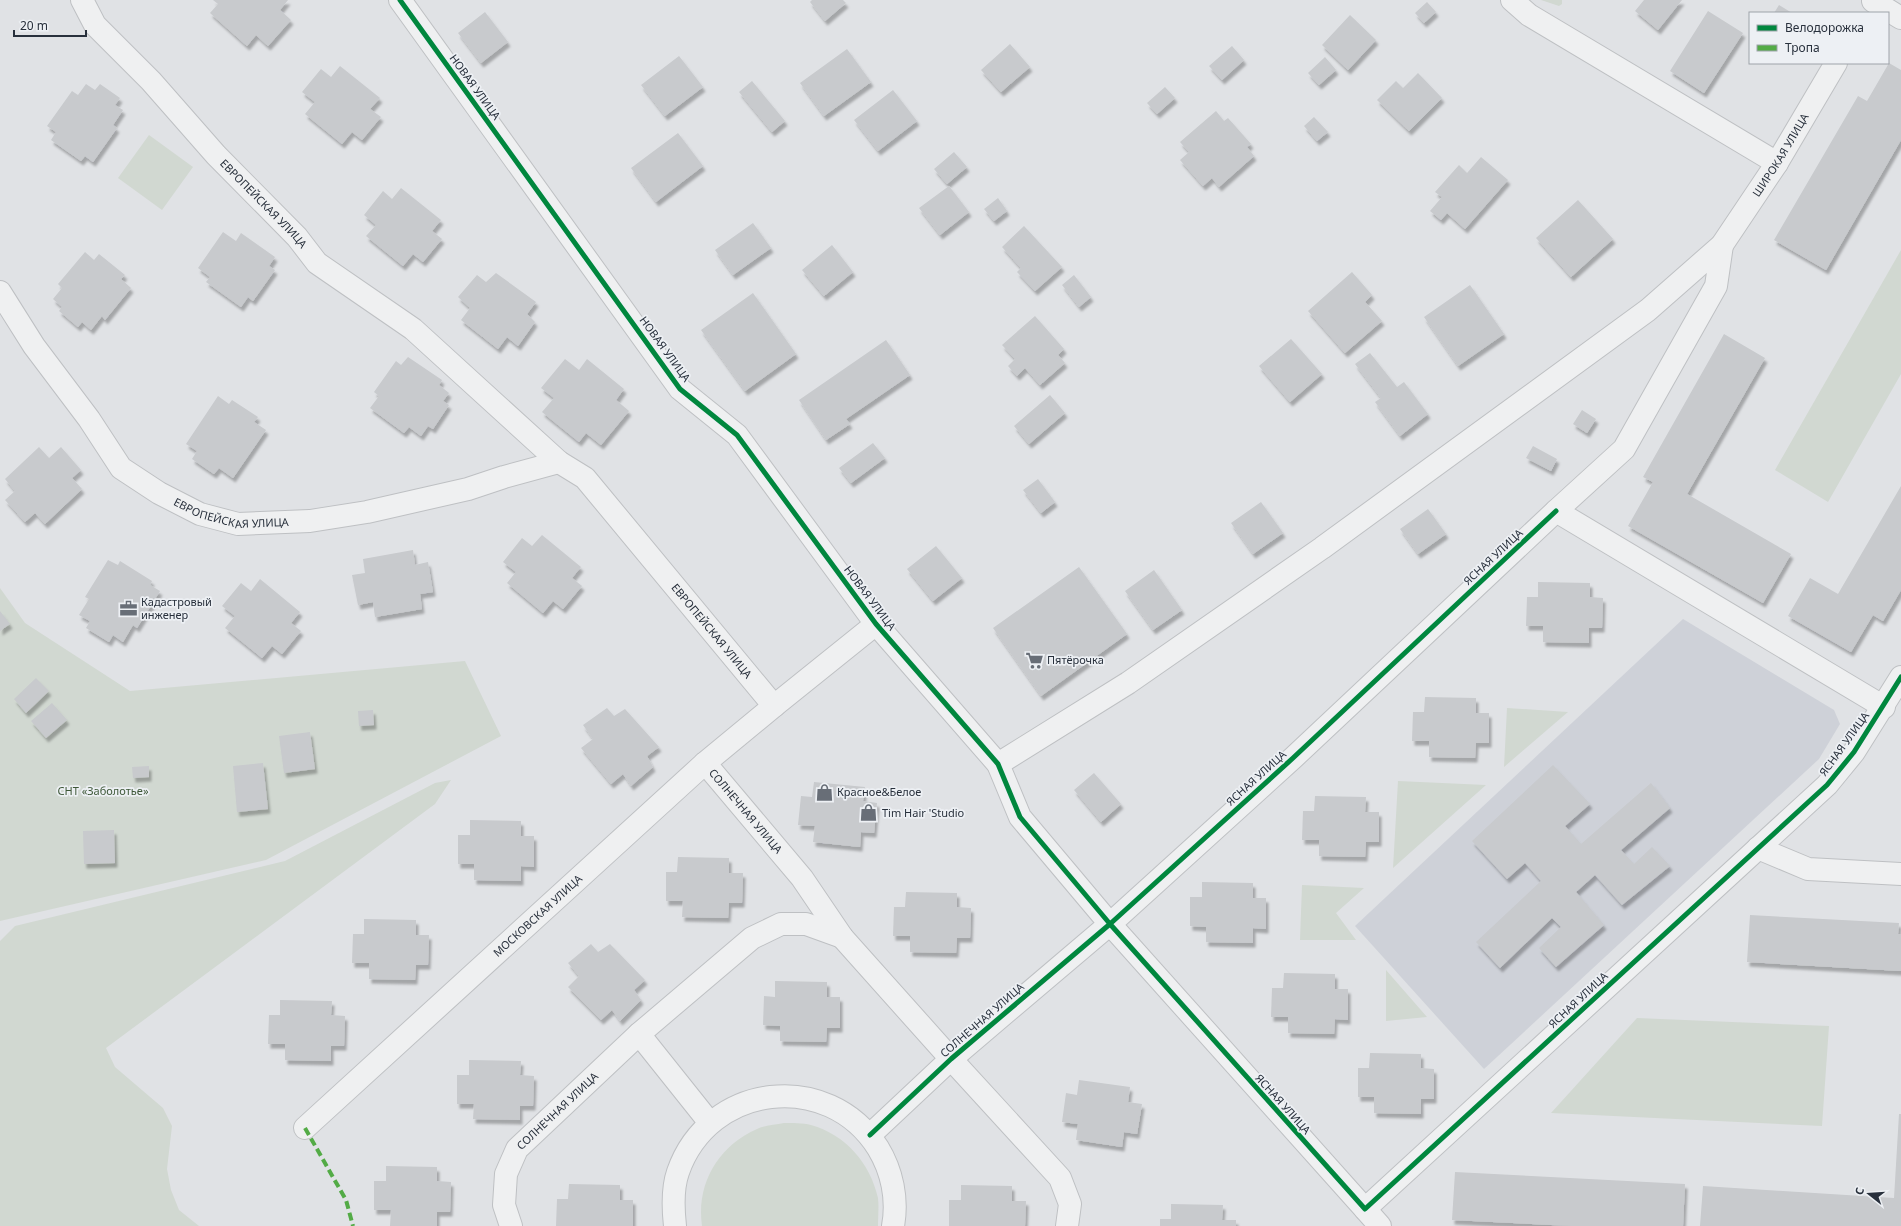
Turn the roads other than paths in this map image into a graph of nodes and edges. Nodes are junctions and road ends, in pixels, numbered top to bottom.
1 (82, 0) edge
2 (400, 0) edge
3 (1512, 0) edge
4 (1870, 5) edge
5 (1887, 12) edge
6 (1889, 13) edge
7 (1901, 18) edge
8 (1835, 64) edge
9 (1777, 163) junction
10 (1722, 245) junction
11 (0, 292) edge
12 (559, 462) junction
13 (1556, 511) junction
14 (876, 624) junction
15 (1901, 677) edge
16 (774, 706) junction
17 (1884, 706) junction
18 (705, 763) junction
19 (998, 764) junction
20 (1758, 848) junction
21 (1901, 874) edge
22 (1110, 924) junction
23 (842, 937) junction
24 (639, 1034) junction
25 (951, 1059) junction
26 (710, 1123) junction
27 (305, 1128) dead end
28 (870, 1135) junction
29 (1365, 1209) junction
30 (511, 1226) edge
31 (675, 1226) edge
32 (893, 1226) edge
33 (1067, 1226) edge
34 (1380, 1226) edge

1 - 12 street, ЕВРОПЕЙСКАЯ УЛИЦА
2 - 14 street, НОВАЯ УЛИЦА
3 - 9 street
4 - 5 street
6 - 7 street
8 - 9 street, ШИРОКАЯ УЛИЦА
9 - 10 street, ШИРОКАЯ УЛИЦА
10 - 13 street, ЯСНАЯ УЛИЦА
10 - 19 street
11 - 12 street, ЕВРОПЕЙСКАЯ УЛИЦА
12 - 16 street, ЕВРОПЕЙСКАЯ УЛИЦА
13 - 17 street
13 - 22 street, ЯСНАЯ УЛИЦА
14 - 16 street
14 - 19 street, НОВАЯ УЛИЦА
15 - 17 street, ЯСНАЯ УЛИЦА
16 - 18 street, МОСКОВСКАЯ УЛИЦА
17 - 20 street, ЯСНАЯ УЛИЦА
18 - 23 street, СОЛНЕЧНАЯ УЛИЦА
18 - 27 street, МОСКОВСКАЯ УЛИЦА
19 - 22 street, НОВАЯ УЛИЦА
20 - 21 street
20 - 29 street, ЯСНАЯ УЛИЦА
22 - 25 street, СОЛНЕЧНАЯ УЛИЦА
22 - 29 street, ЯСНАЯ УЛИЦА
23 - 24 street, СОЛНЕЧНАЯ УЛИЦА
23 - 25 street, СОЛНЕЧНАЯ УЛИЦА
24 - 26 street
24 - 30 street, СОЛНЕЧНАЯ УЛИЦА
25 - 28 street, СОЛНЕЧНАЯ УЛИЦА
25 - 33 street, СОЛНЕЧНАЯ УЛИЦА
26 - 28 street
26 - 31 street
28 - 32 street
29 - 34 street

